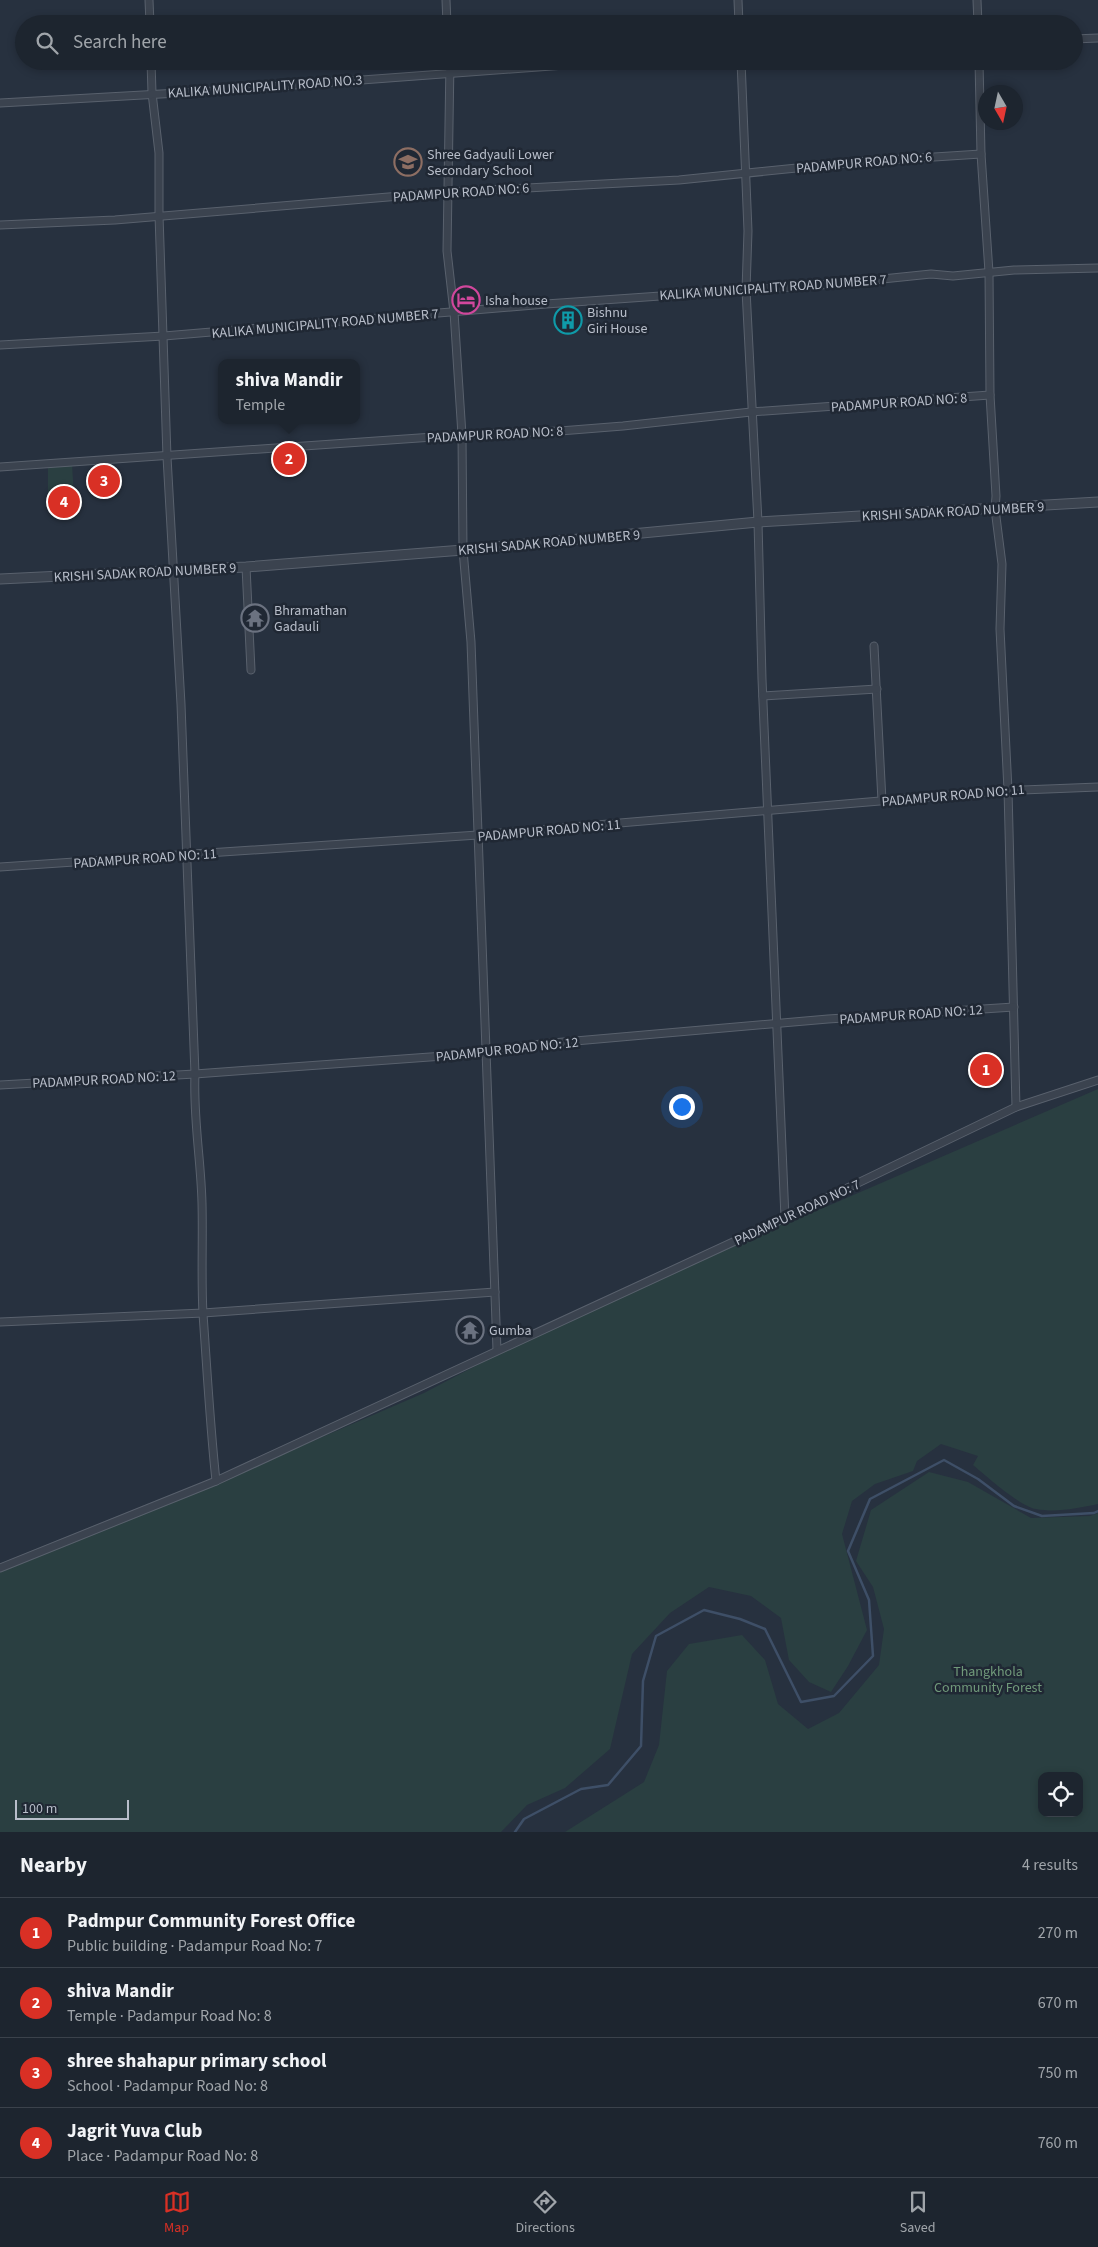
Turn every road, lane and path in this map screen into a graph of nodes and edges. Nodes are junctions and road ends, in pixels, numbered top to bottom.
1 (149, 0) edge
2 (446, 0) edge
3 (738, 0) edge
4 (977, 0) edge
5 (150, 15) edge
6 (447, 15) edge
7 (739, 15) edge
8 (978, 15) edge
9 (1098, 38) edge
10 (1083, 39) edge
11 (151, 70) edge
12 (492, 70) edge
13 (741, 70) edge
14 (980, 70) edge
15 (450, 73) junction
16 (152, 93) junction
17 (0, 103) edge
18 (981, 154) junction
19 (746, 175) junction
20 (448, 192) junction
21 (158, 215) junction
22 (0, 225) edge
23 (1098, 268) edge
24 (989, 272) junction
25 (746, 290) junction
26 (454, 312) junction
27 (164, 336) junction
28 (0, 345) edge
29 (990, 396) junction
30 (751, 412) junction
31 (462, 436) junction
32 (167, 457) junction
33 (0, 467) edge
34 (1098, 502) edge
35 (995, 509) junction
36 (758, 522) junction
37 (463, 550) junction
38 (246, 567) junction
39 (175, 569) junction
40 (0, 579) edge
41 (874, 646) dead end
42 (251, 670) dead end
43 (877, 688) junction
44 (763, 696) junction
45 (1098, 787) edge
46 (1008, 790) junction
47 (882, 801) junction
48 (769, 811) junction
49 (478, 835) junction
50 (185, 855) junction
51 (0, 867) edge
52 (1014, 1007) junction
53 (777, 1025) junction
54 (486, 1053) junction
55 (195, 1074) junction
56 (1098, 1080) edge
57 (0, 1085) edge
58 (1016, 1107) junction
59 (785, 1218) junction
60 (495, 1292) junction
61 (203, 1313) junction
62 (0, 1322) edge
63 (497, 1350) junction
64 (216, 1481) junction
65 (0, 1568) edge

1 - 5 street
2 - 6 street
3 - 7 street
4 - 8 street
9 - 10 street
11 - 16 street
12 - 15 street, KALIKA MUNICIPALITY ROAD NO.3
13 - 19 street
14 - 18 street
15 - 16 street, KALIKA MUNICIPALITY ROAD NO.3
15 - 20 street
16 - 17 street, KALIKA MUNICIPALITY ROAD NO.3
16 - 21 street
18 - 19 street, PADAMPUR ROAD NO: 6
18 - 24 street
19 - 20 street, PADAMPUR ROAD NO: 6
19 - 25 street
20 - 21 street, PADAMPUR ROAD NO: 6
20 - 26 street
21 - 22 street, PADAMPUR ROAD NO: 6
21 - 27 street
23 - 24 street, KALIKA MUNICIPALITY ROAD NUMBER 7
24 - 25 street, KALIKA MUNICIPALITY ROAD NUMBER 7
24 - 29 street
25 - 26 street, KALIKA MUNICIPALITY ROAD NUMBER 7
25 - 30 street
26 - 27 street, KALIKA MUNICIPALITY ROAD NUMBER 7
26 - 31 street
27 - 28 street, KALIKA MUNICIPALITY ROAD NUMBER 7
27 - 32 street
29 - 30 street, PADAMPUR ROAD NO: 8
29 - 35 street
30 - 31 street, PADAMPUR ROAD NO: 8
30 - 36 street
31 - 32 street, PADAMPUR ROAD NO: 8
31 - 37 street
32 - 33 street, PADAMPUR ROAD NO: 8
32 - 39 street
34 - 35 street, KRISHI SADAK ROAD NUMBER 9
35 - 36 street, KRISHI SADAK ROAD NUMBER 9
35 - 46 street
36 - 37 street, KRISHI SADAK ROAD NUMBER 9
36 - 44 street
37 - 38 street, KRISHI SADAK ROAD NUMBER 9
37 - 49 street
38 - 39 street, KRISHI SADAK ROAD NUMBER 9
38 - 42 street
39 - 40 street, KRISHI SADAK ROAD NUMBER 9
39 - 50 street
41 - 43 street
43 - 44 street
43 - 47 street
44 - 48 street
45 - 46 street, PADAMPUR ROAD NO: 11
46 - 47 street, PADAMPUR ROAD NO: 11
46 - 52 street
47 - 48 street, PADAMPUR ROAD NO: 11
48 - 49 street, PADAMPUR ROAD NO: 11
48 - 53 street
49 - 50 street, PADAMPUR ROAD NO: 11
49 - 54 street
50 - 51 street, PADAMPUR ROAD NO: 11
50 - 55 street
52 - 53 street, PADAMPUR ROAD NO: 12
52 - 58 street
53 - 54 street, PADAMPUR ROAD NO: 12
53 - 59 street
54 - 55 street, PADAMPUR ROAD NO: 12
54 - 60 street
55 - 57 street, PADAMPUR ROAD NO: 12
55 - 61 street
56 - 58 street, PADAMPUR ROAD NO: 7
58 - 59 street, PADAMPUR ROAD NO: 7
59 - 63 street, PADAMPUR ROAD NO: 7
60 - 61 street
60 - 63 street
61 - 62 street
61 - 64 street
63 - 64 street, PADAMPUR ROAD NO: 7
64 - 65 street, PADAMPUR ROAD NO: 7

